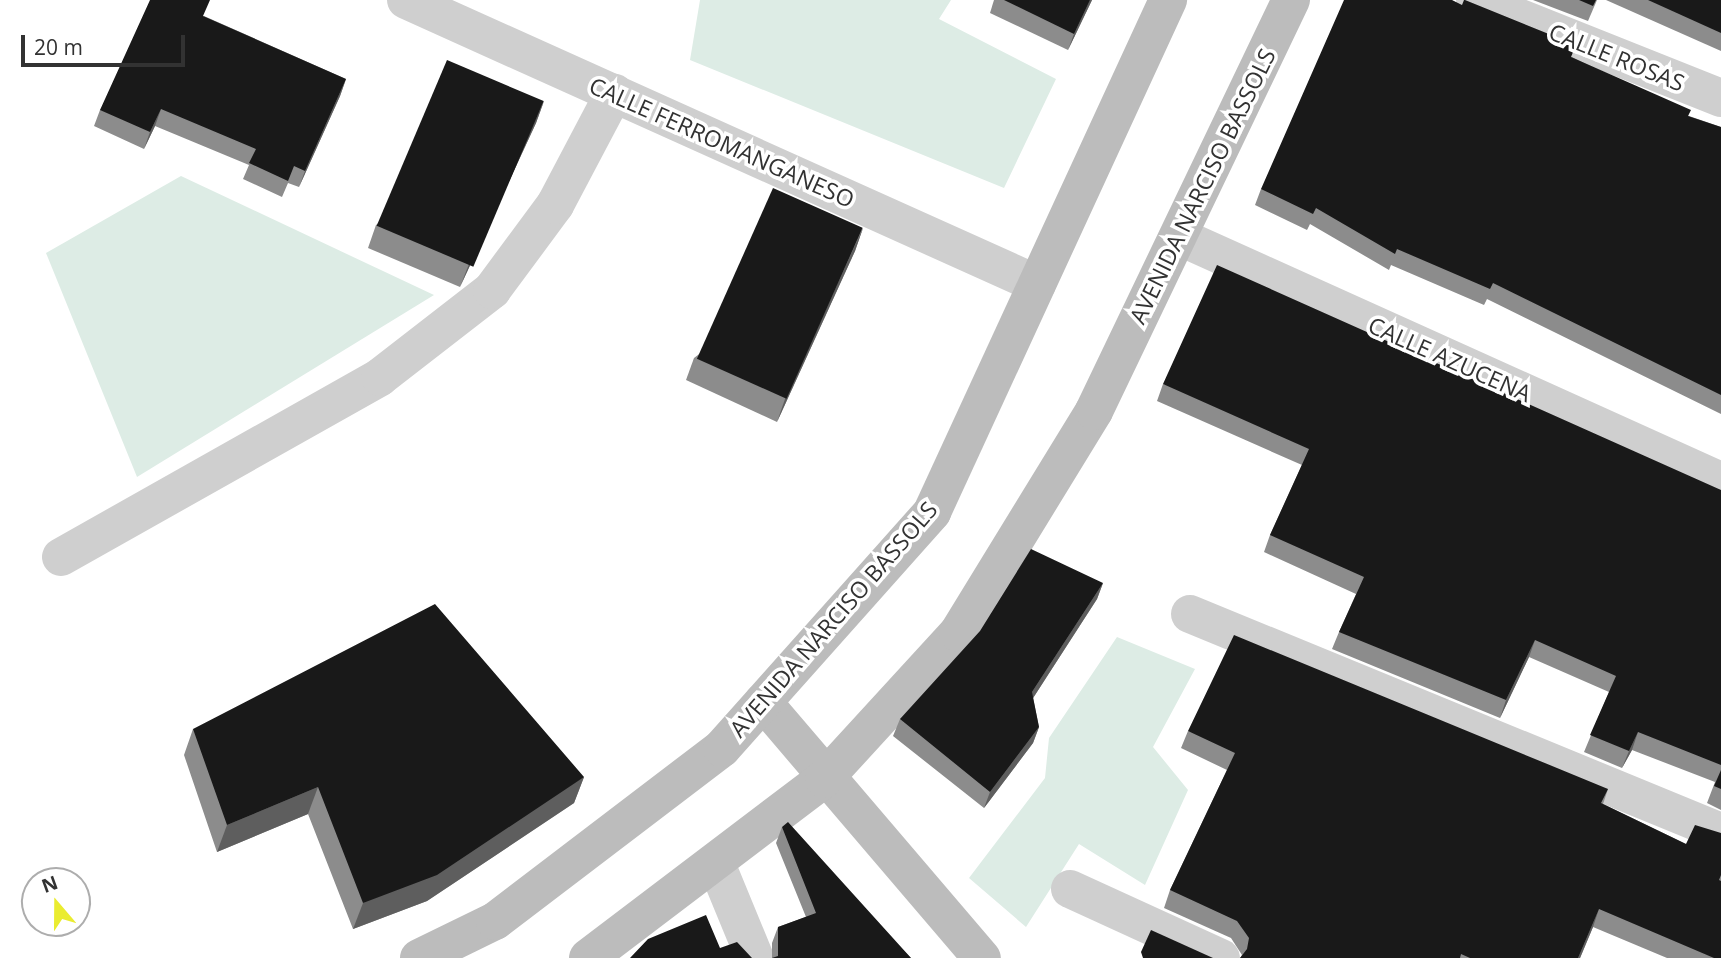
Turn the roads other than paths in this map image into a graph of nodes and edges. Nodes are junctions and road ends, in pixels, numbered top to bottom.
1 (406, 0) edge
2 (1168, 0) edge
3 (1292, 0) edge
4 (1475, 0) edge
5 (614, 93) junction
6 (1721, 98) edge
7 (1180, 236) junction
8 (1037, 284) junction
9 (1721, 481) edge
10 (61, 558) dead end
11 (1190, 614) dead end
12 (763, 702) junction
13 (824, 779) junction
14 (1721, 832) edge
15 (717, 866) junction
16 (1070, 889) dead end
17 (419, 958) edge
18 (588, 958) edge
19 (755, 958) edge
20 (982, 958) edge
21 (1221, 958) edge

1 - 5 street, CALLE FERROMANGANESO
2 - 8 street, AVENIDA NARCISO BASSOLS
3 - 7 street, AVENIDA NARCISO BASSOLS
4 - 6 street, CALLE ROSAS
5 - 8 street, CALLE FERROMANGANESO
5 - 10 street
7 - 9 street, CALLE AZUCENA
7 - 13 street, AVENIDA NARCISO BASSOLS
8 - 12 street, AVENIDA NARCISO BASSOLS
11 - 14 street
12 - 13 street
12 - 17 street, AVENIDA NARCISO BASSOLS
13 - 15 street, AVENIDA NARCISO BASSOLS
13 - 20 street
15 - 18 street, AVENIDA NARCISO BASSOLS
15 - 19 street
16 - 21 street

